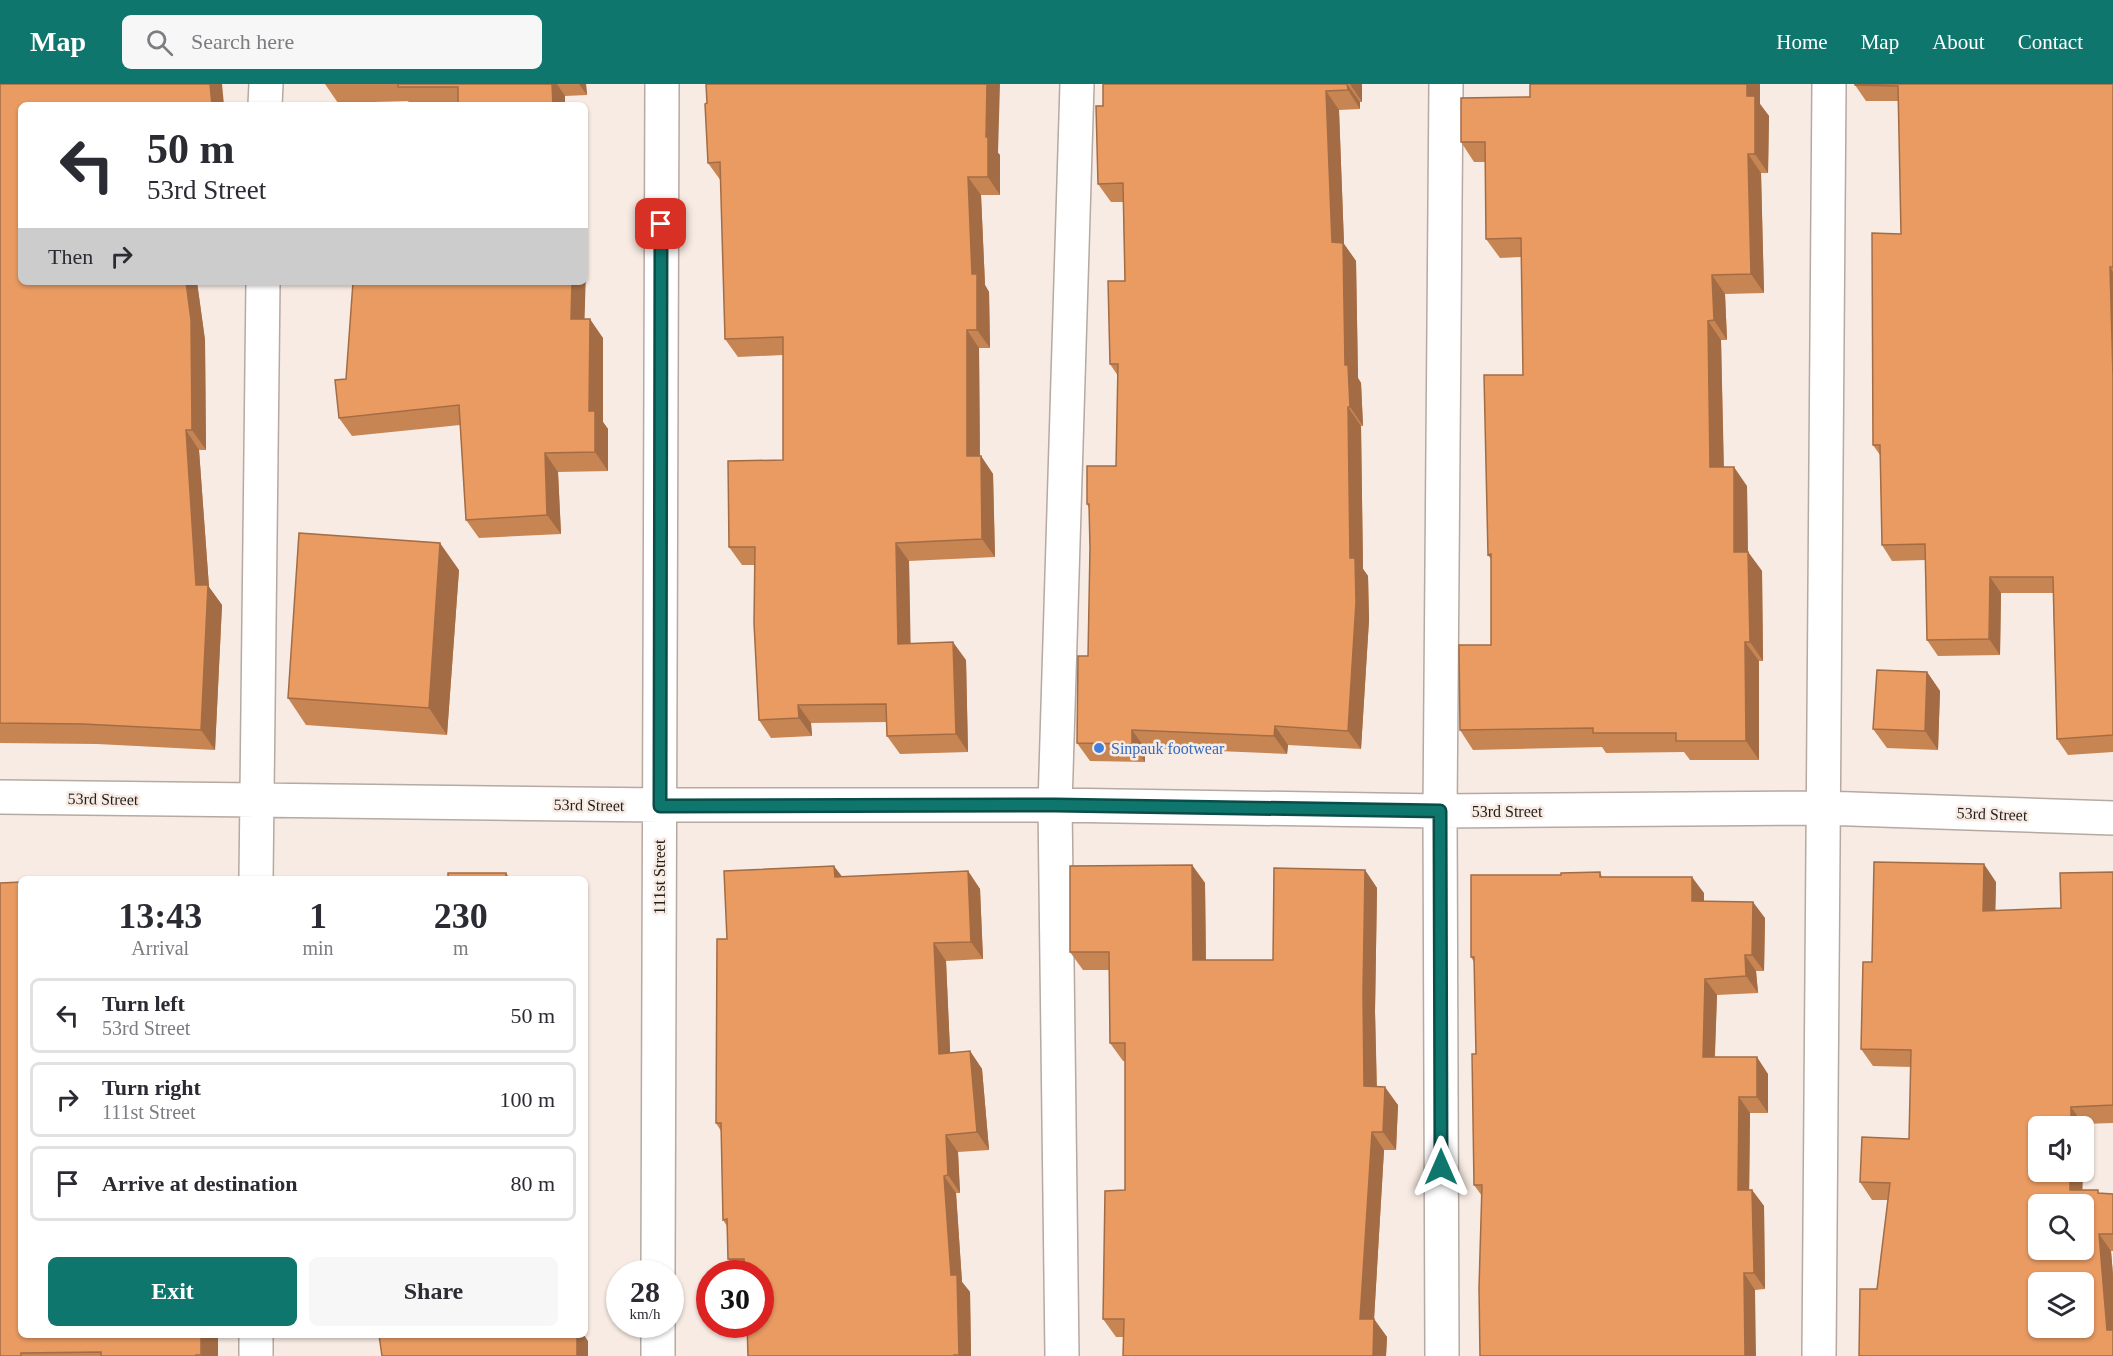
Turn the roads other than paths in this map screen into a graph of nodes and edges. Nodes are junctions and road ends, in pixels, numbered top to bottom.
1 (266, 84) edge
2 (662, 84) edge
3 (1077, 84) edge
4 (1446, 84) edge
5 (1829, 84) edge
6 (266, 102) edge
7 (263, 285) edge
8 (0, 797) edge
9 (256, 800) junction
10 (1055, 805) junction
11 (660, 806) junction
12 (1823, 808) junction
13 (1440, 811) junction
14 (2113, 818) edge
15 (256, 876) edge
16 (658, 1260) edge
17 (256, 1338) edge
18 (658, 1338) edge
19 (256, 1356) edge
20 (658, 1356) edge
21 (1062, 1356) edge
22 (1442, 1356) edge
23 (1819, 1356) edge

1 - 6 street
2 - 11 street, 111st Street
3 - 10 street
4 - 13 street
5 - 12 street
7 - 9 street
8 - 9 street, 53rd Street
9 - 11 street, 53rd Street
9 - 15 street
10 - 11 street, 53rd Street
10 - 13 street, 53rd Street
10 - 21 street
11 - 16 street, 111st Street
12 - 13 street, 53rd Street
12 - 14 street, 53rd Street
12 - 23 street
13 - 22 street
17 - 19 street
18 - 20 street

